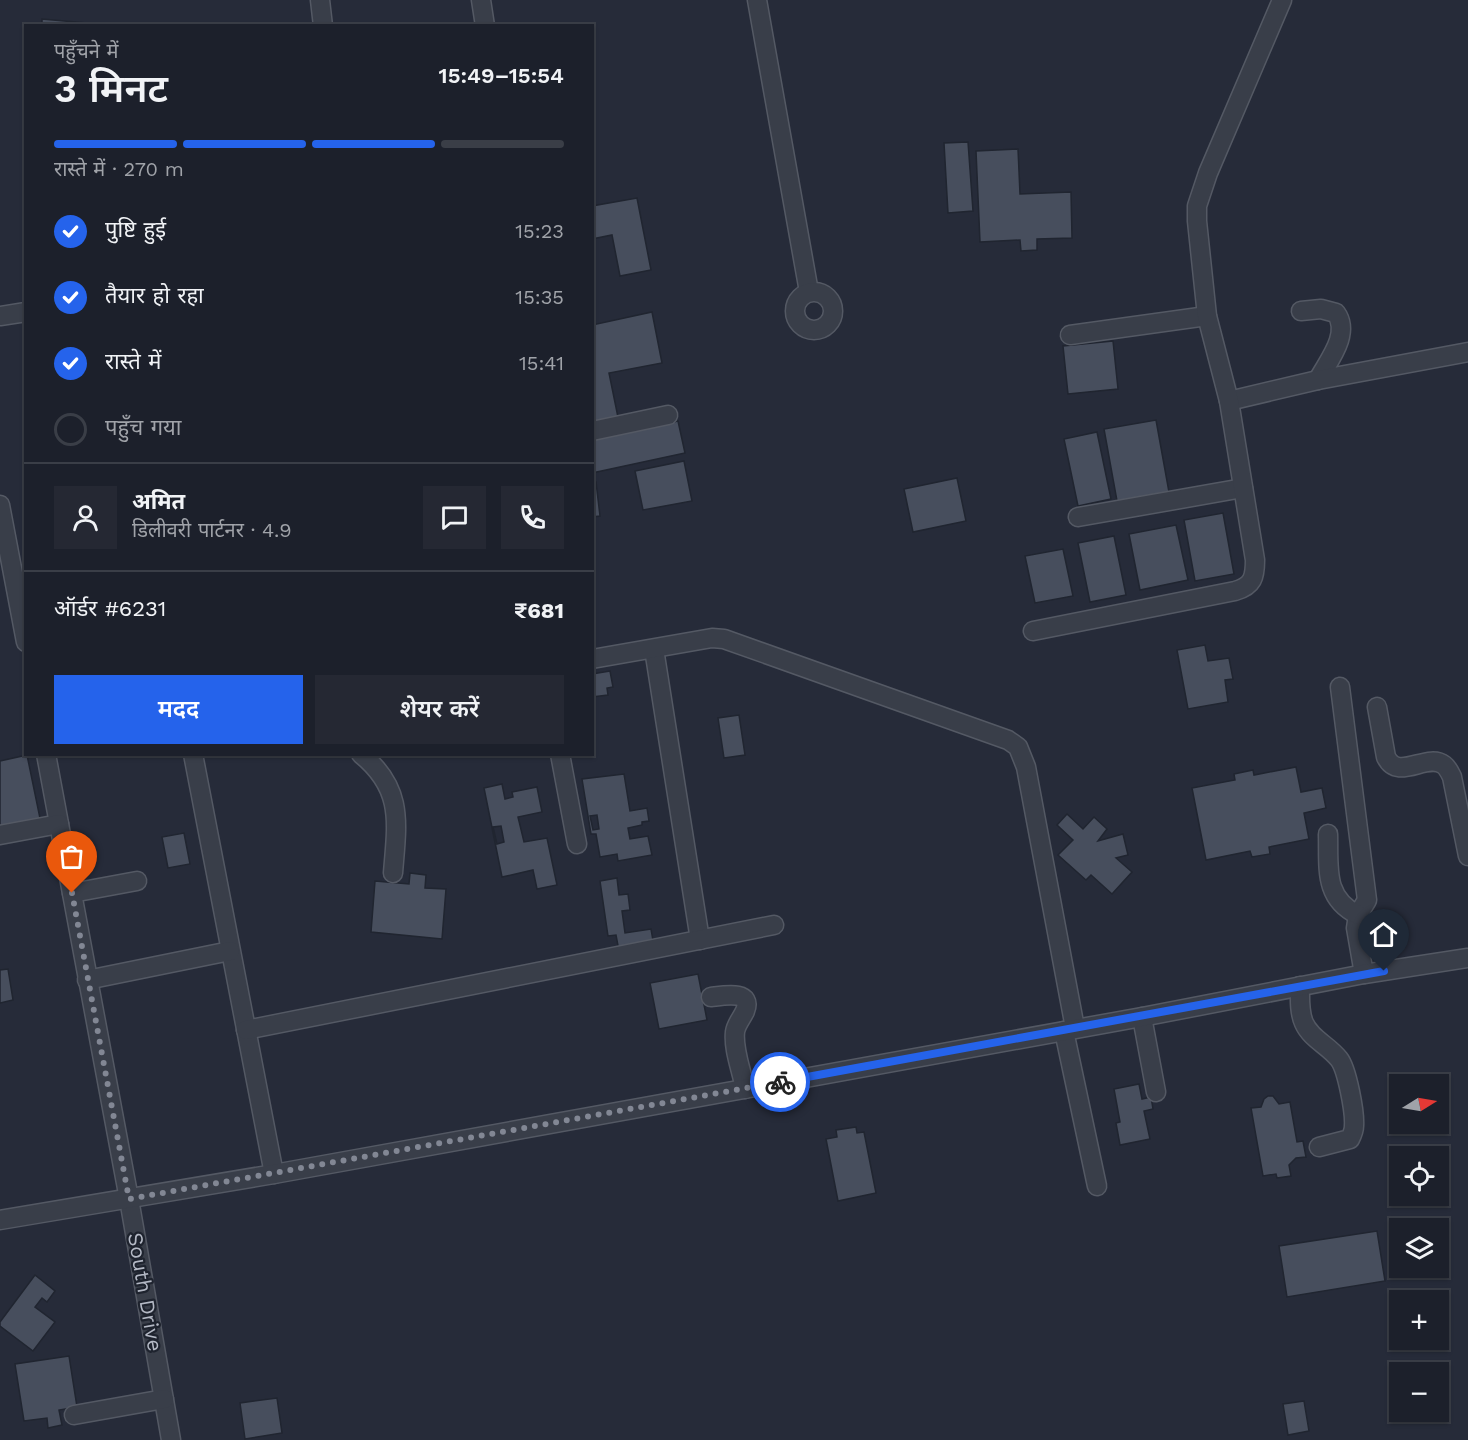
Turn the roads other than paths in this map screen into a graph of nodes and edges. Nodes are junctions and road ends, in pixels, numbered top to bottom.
1 (320, 0) edge
2 (481, 0) edge
3 (758, 0) edge
4 (1282, 0) edge
5 (323, 24) edge
6 (485, 24) edge
7 (809, 292) dead end
8 (1300, 311) dead end
9 (24, 312) edge
10 (0, 316) edge
11 (1207, 316) junction
12 (1070, 335) dead end
13 (1468, 352) edge
14 (1318, 380) junction
15 (1229, 401) junction
16 (668, 415) dead end
17 (594, 431) edge
18 (1243, 488) junction
19 (0, 505) edge
20 (1078, 517) dead end
21 (24, 631) edge
22 (1033, 631) dead end
23 (654, 649) junction
24 (594, 659) edge
25 (1340, 687) dead end
26 (1377, 707) dead end
27 (46, 756) edge
28 (193, 756) edge
29 (363, 756) edge
30 (560, 756) edge
31 (59, 824) junction
32 (1328, 834) dead end
33 (0, 835) edge
34 (577, 844) dead end
35 (1468, 856) edge
36 (393, 873) dead end
37 (137, 881) dead end
38 (72, 893) junction
39 (1358, 915) junction
40 (774, 925) dead end
41 (700, 940) junction
42 (230, 951) junction
43 (1468, 958) edge
44 (1364, 974) junction
45 (87, 980) junction
46 (1300, 986) junction
47 (711, 998) dead end
48 (1142, 1017) junction
49 (1069, 1029) junction
50 (246, 1030) junction
51 (745, 1089) junction
52 (1156, 1092) dead end
53 (1318, 1147) dead end
54 (274, 1174) junction
55 (1096, 1186) dead end
56 (129, 1199) junction
57 (0, 1220) edge
58 (164, 1400) junction
59 (74, 1414) dead end
60 (171, 1440) edge

1 - 5 street
2 - 6 street
3 - 7 street
4 - 11 street
8 - 14 street
9 - 10 street
11 - 12 street
11 - 15 street
13 - 14 street
14 - 15 street
15 - 18 street
16 - 17 street
18 - 20 street
18 - 22 street
19 - 21 street
23 - 24 street
23 - 41 street
23 - 49 street
25 - 39 street
26 - 35 street
27 - 31 street, South Drive
28 - 42 street
29 - 36 street
30 - 34 street
31 - 33 street
31 - 38 street, South Drive
32 - 39 street
37 - 38 street
38 - 45 street, South Drive
39 - 44 street
40 - 41 street
41 - 50 street
42 - 45 street
42 - 50 street
43 - 44 street
44 - 46 street
45 - 56 street, South Drive
46 - 48 street
46 - 53 street
47 - 51 street
48 - 49 street
48 - 52 street
49 - 51 street
49 - 55 street
50 - 54 street
51 - 54 street
54 - 56 street
56 - 57 street
56 - 58 street, South Drive
58 - 59 street
58 - 60 street, South Drive

